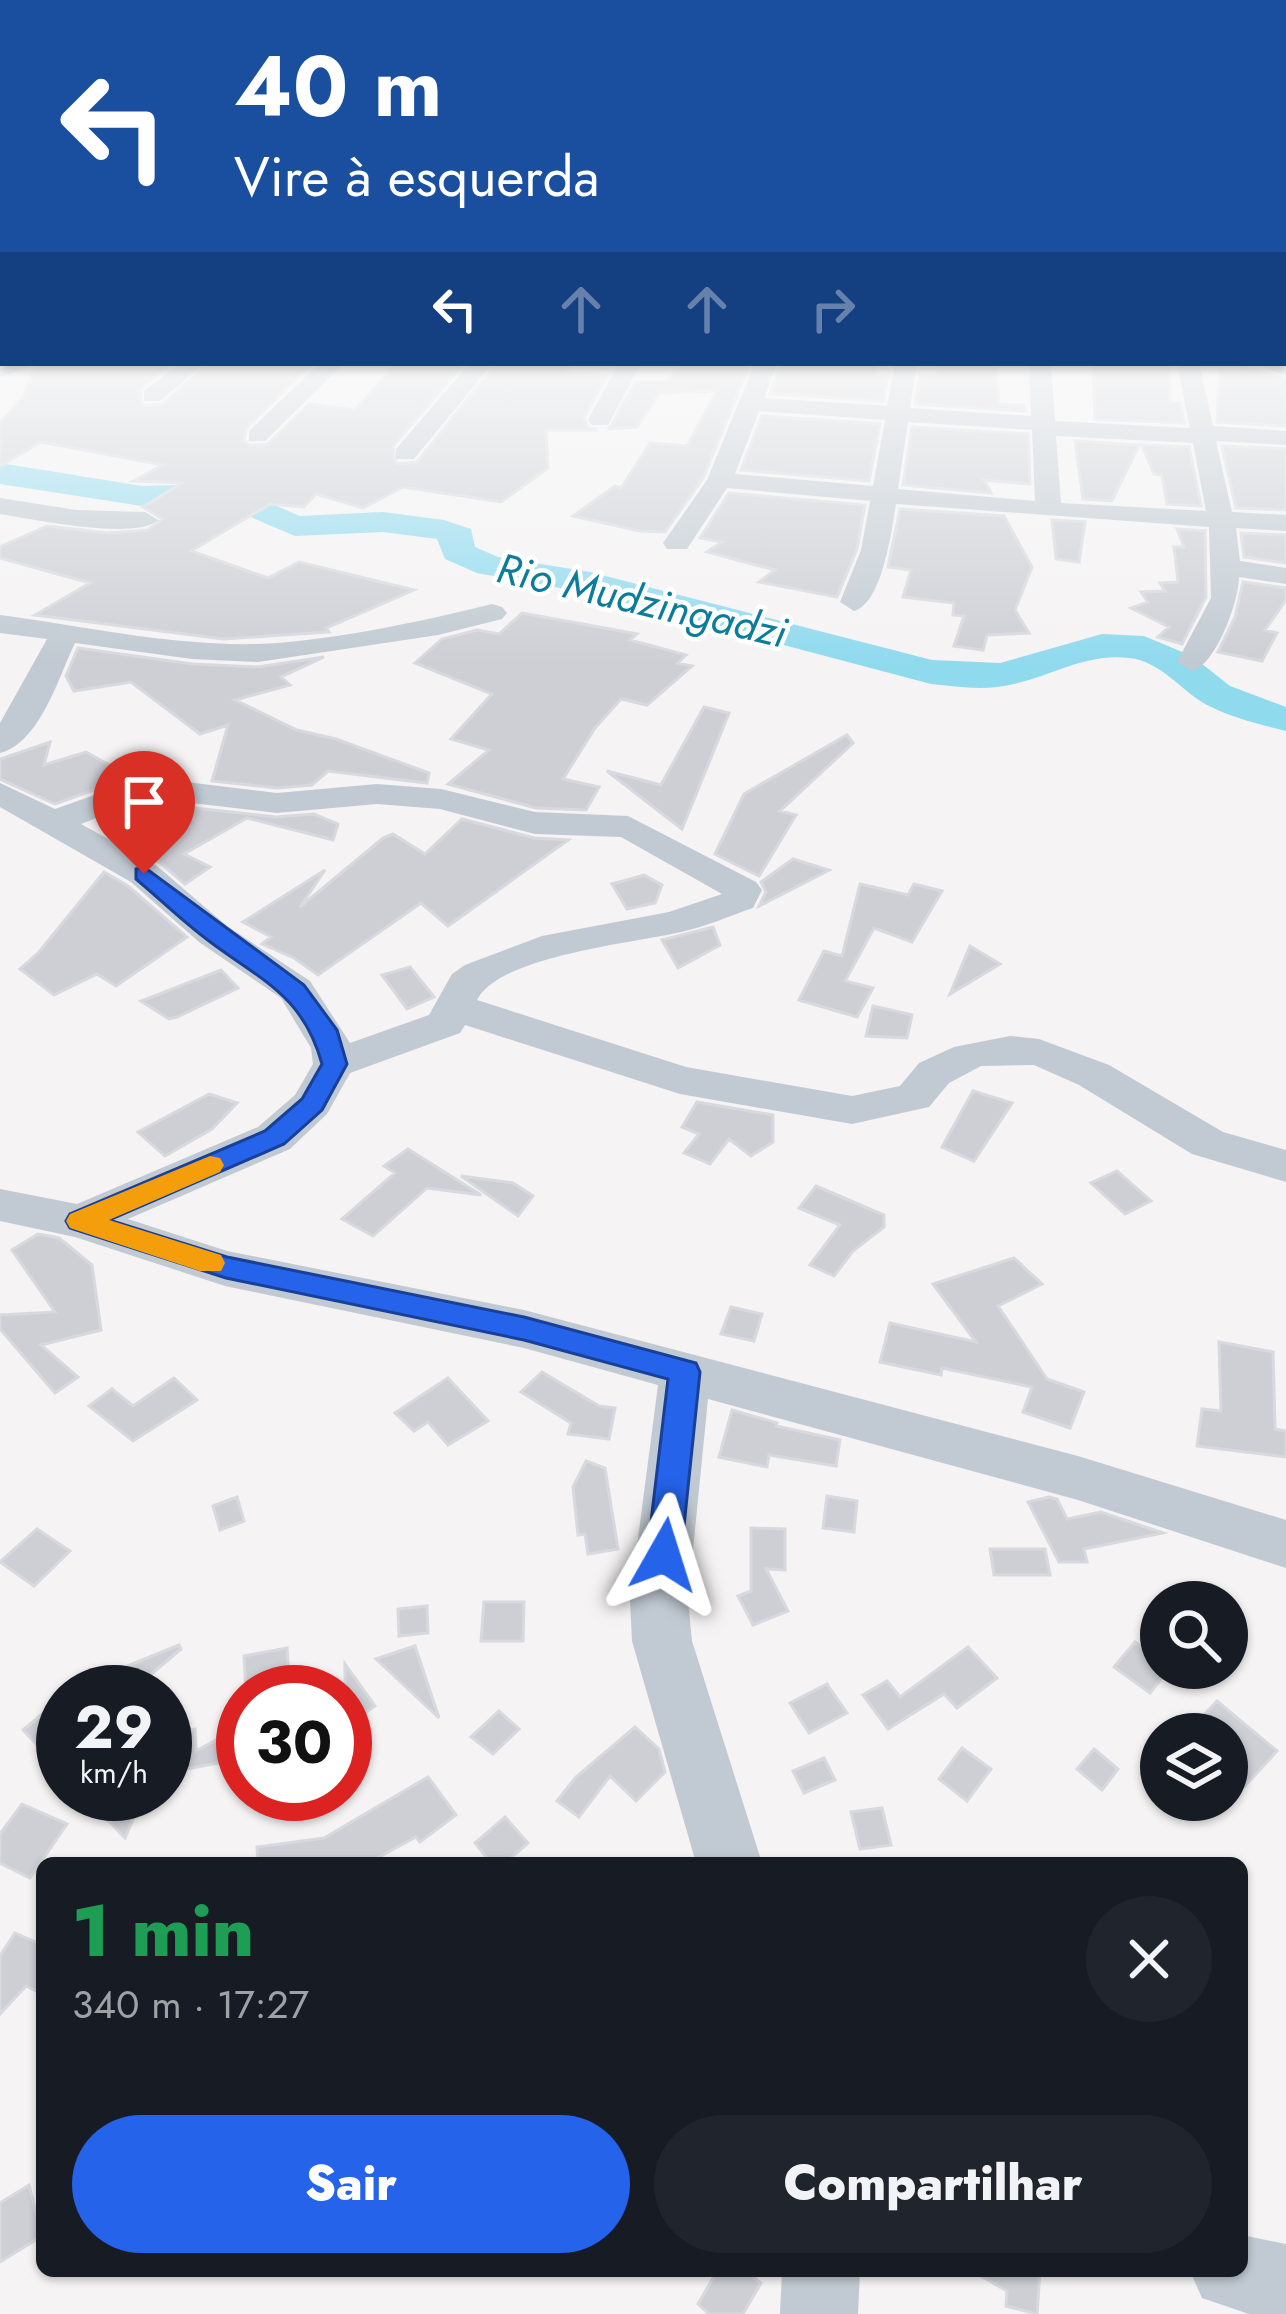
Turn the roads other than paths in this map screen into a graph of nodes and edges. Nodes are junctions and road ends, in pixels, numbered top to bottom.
1 (412, 446) edge
2 (734, 446) edge
3 (892, 446) edge
4 (1043, 446) edge
5 (1206, 446) edge
6 (405, 454) dead end
7 (720, 480) junction
8 (883, 494) junction
9 (0, 506) edge
10 (1048, 510) junction
11 (1222, 518) junction
12 (145, 520) dead end
13 (1286, 523) edge
14 (677, 544) dead end
15 (1226, 567) junction
16 (1286, 576) edge
17 (854, 602) dead end
18 (492, 613) dead end
19 (0, 624) edge
20 (65, 634) junction
21 (1192, 662) dead end
22 (0, 742) edge
23 (0, 793) edge
24 (51, 824) junction
25 (455, 1006) junction
26 (334, 1064) junction
27 (1286, 1166) edge
28 (0, 1205) edge
29 (80, 1221) junction
30 (685, 1372) junction
31 (1286, 1544) edge
32 (727, 1857) edge
33 (1248, 2275) edge
34 (821, 2277) edge
35 (1286, 2283) edge
36 (819, 2314) edge

1 - 6 street
2 - 7 street
3 - 8 street
4 - 10 street
5 - 11 street
7 - 8 street
7 - 14 street
8 - 10 street
8 - 17 street
9 - 12 street
10 - 11 street
11 - 13 street
11 - 15 street
15 - 16 street
15 - 21 street
18 - 20 street
19 - 20 street
20 - 22 street
23 - 24 street
24 - 25 street
24 - 26 street
25 - 26 street
25 - 27 street
26 - 29 street
28 - 29 street
29 - 30 street
30 - 31 street
30 - 32 street
33 - 35 street
34 - 36 street

